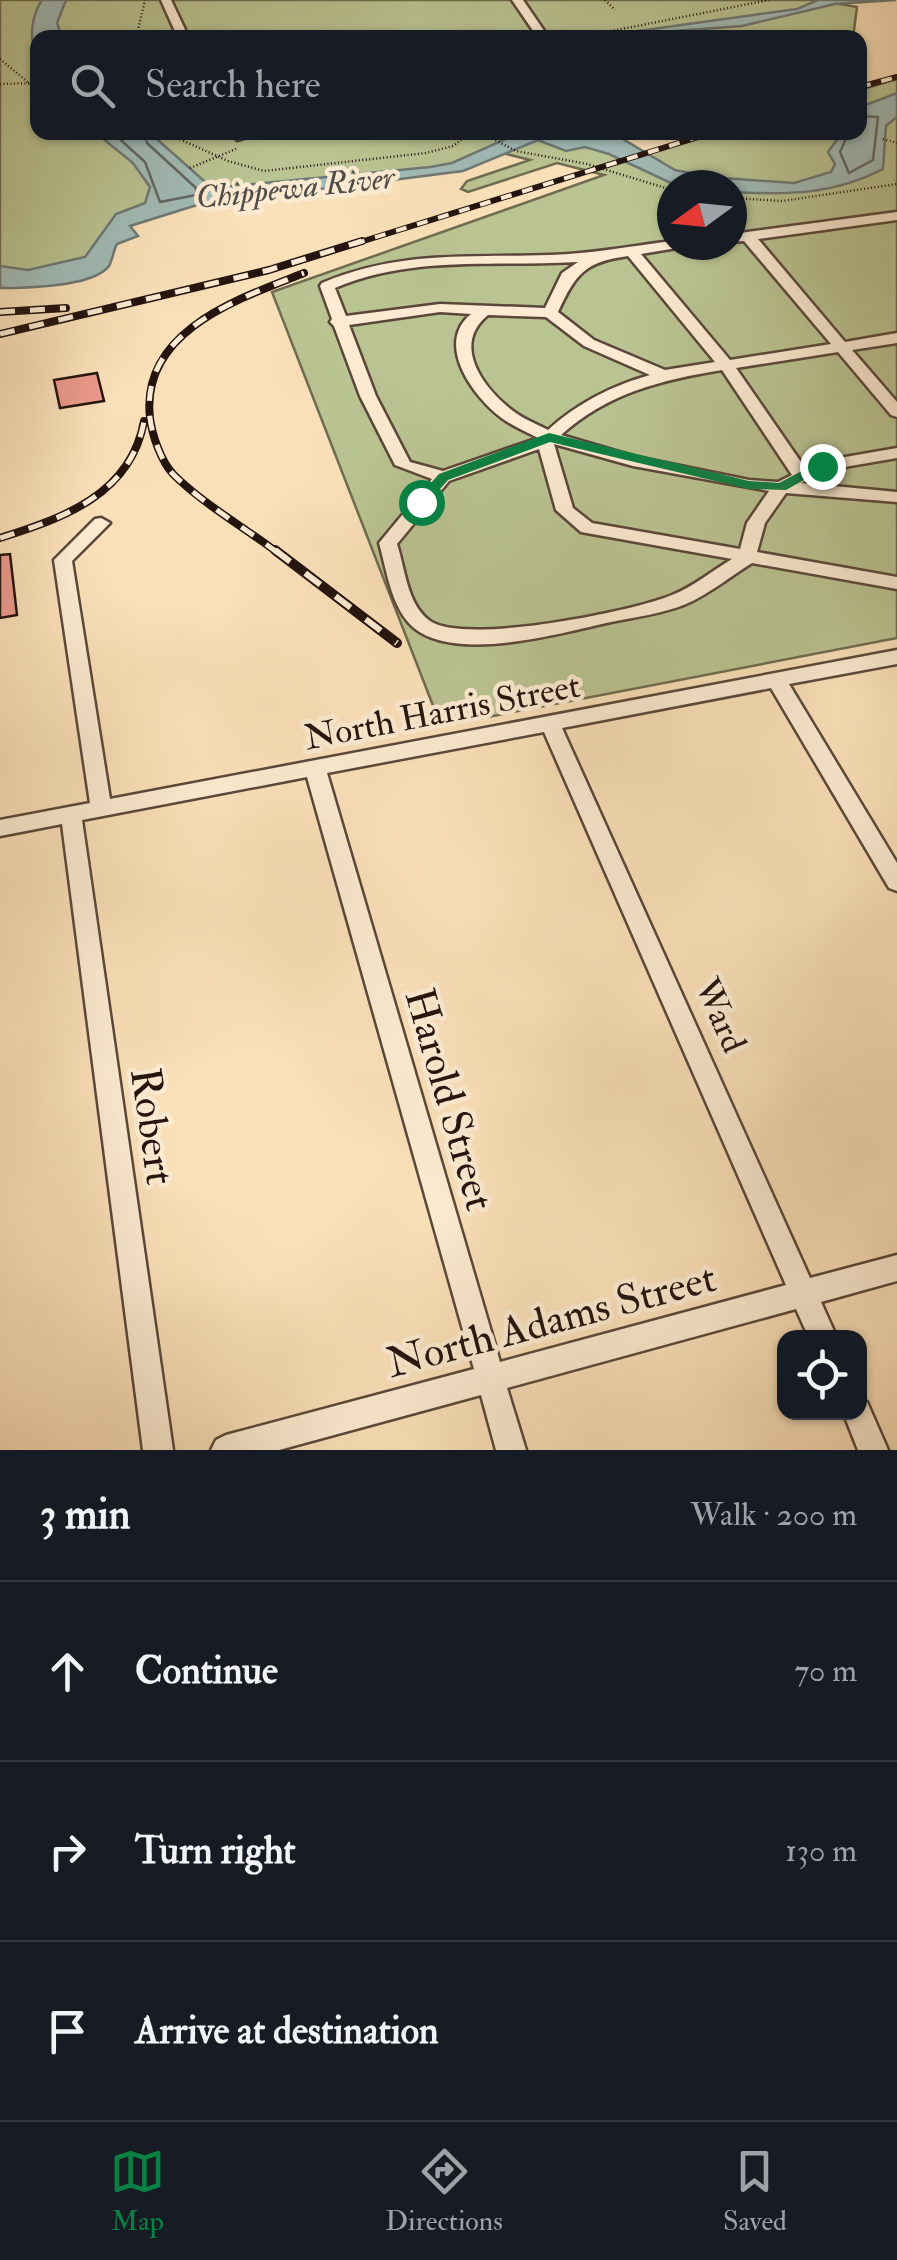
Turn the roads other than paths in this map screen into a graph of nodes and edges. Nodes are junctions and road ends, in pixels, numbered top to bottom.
1 (166, 0) edge
2 (517, 0) edge
3 (180, 30) edge
4 (538, 30) edge
5 (894, 220) edge
6 (747, 236) edge
7 (747, 244) edge
8 (657, 247) edge
9 (631, 250) junction
10 (602, 254) junction
11 (485, 310) junction
12 (550, 314) junction
13 (337, 322) junction
14 (897, 338) edge
15 (843, 346) junction
16 (726, 365) junction
17 (663, 376) junction
18 (897, 412) edge
19 (547, 439) junction
20 (897, 452) edge
21 (801, 475) junction
22 (444, 477) junction
23 (781, 487) junction
24 (897, 498) edge
25 (101, 524) dead end
26 (747, 558) junction
27 (897, 582) edge
28 (897, 657) edge
29 (777, 681) junction
30 (550, 723) junction
31 (315, 769) junction
32 (101, 808) junction
33 (71, 814) junction
34 (0, 828) edge
35 (897, 882) edge
36 (897, 1268) edge
37 (804, 1293) junction
38 (820, 1330) edge
39 (489, 1376) junction
40 (860, 1420) edge
41 (158, 1450) edge
42 (226, 1450) edge
43 (511, 1450) edge
44 (873, 1450) edge

1 - 3 street
2 - 4 street
5 - 6 street
7 - 15 street
8 - 9 street
9 - 10 street
9 - 16 street
10 - 12 street
10 - 13 street
11 - 12 street
11 - 13 street
11 - 19 street
12 - 17 street
13 - 22 street
14 - 15 street
15 - 16 street
15 - 18 street
16 - 17 street
16 - 21 street
17 - 19 street
19 - 22 street
19 - 23 street
19 - 26 street
20 - 21 street
21 - 23 street
22 - 26 street
23 - 24 street
23 - 26 street
25 - 32 street
26 - 27 street
28 - 29 street, North Harris Street
29 - 30 street, North Harris Street
29 - 35 street
30 - 31 street, North Harris Street
30 - 37 street, Ward
31 - 32 street, North Harris Street
31 - 39 street, Harold Street
32 - 33 street, North Harris Street
33 - 34 street, North Harris Street
33 - 41 street, Robert
36 - 37 street, North Adams Street
37 - 38 street, Ward
37 - 39 street, North Adams Street
39 - 42 street, North Adams Street
39 - 43 street, Harold Street
40 - 44 street

